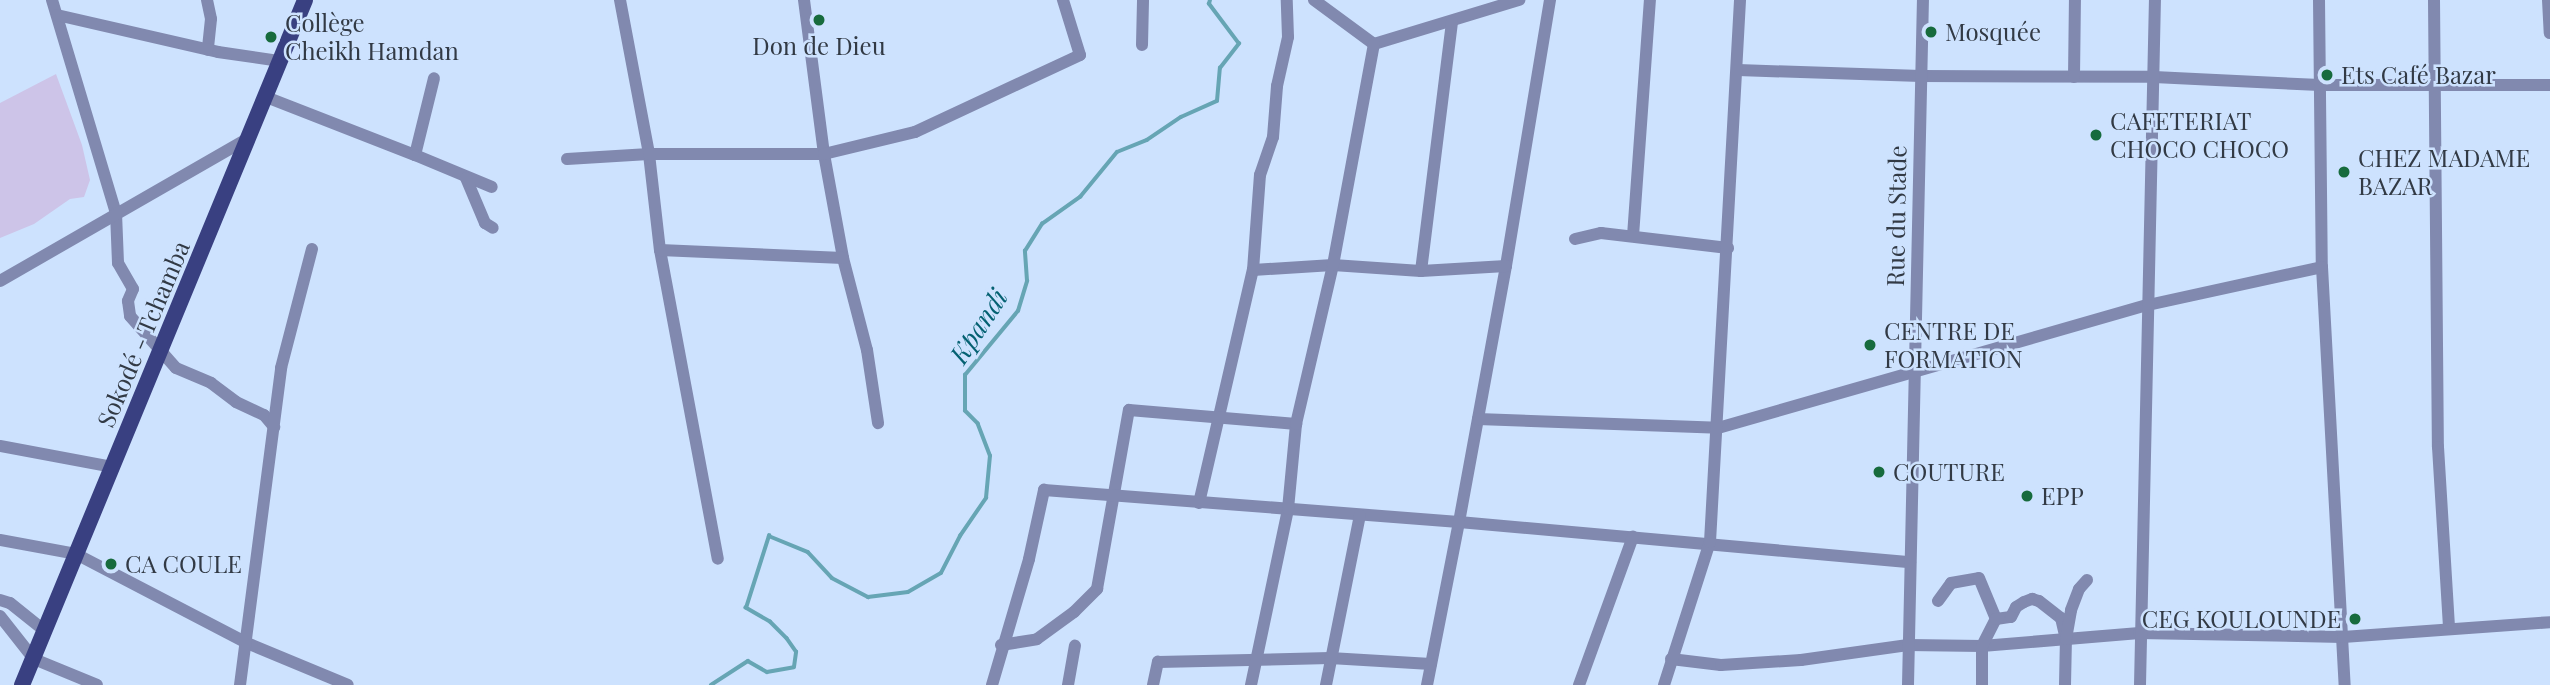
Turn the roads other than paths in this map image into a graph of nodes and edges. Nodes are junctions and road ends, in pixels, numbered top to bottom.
1 (52, 0) edge
2 (208, 0) edge
3 (305, 0) edge
4 (620, 0) edge
5 (804, 0) edge
6 (1063, 0) edge
7 (1143, 0) edge
8 (1287, 0) edge
9 (1314, 0) edge
10 (1519, 0) edge
11 (1550, 0) edge
12 (1650, 0) edge
13 (1740, 0) edge
14 (1923, 0) edge
15 (2075, 0) edge
16 (2155, 0) edge
17 (2319, 0) edge
18 (2434, 0) edge
19 (2548, 0) edge
20 (57, 15) junction
21 (1452, 22) junction
22 (2550, 33) edge
23 (1374, 44) junction
24 (1143, 45) dead end
25 (208, 50) junction
26 (280, 61) junction
27 (1738, 70) junction
28 (1921, 76) junction
29 (2074, 76) junction
30 (2154, 77) junction
31 (434, 78) dead end
32 (2436, 84) junction
33 (2320, 85) junction
34 (2550, 85) edge
35 (266, 97) junction
36 (249, 138) junction
37 (824, 153) junction
38 (649, 154) junction
39 (415, 155) junction
40 (567, 159) dead end
41 (466, 178) junction
42 (492, 187) dead end
43 (116, 213) junction
44 (493, 228) dead end
45 (1633, 236) junction
46 (1575, 239) dead end
47 (1728, 248) junction
48 (312, 249) dead end
49 (660, 250) junction
50 (843, 258) junction
51 (1333, 265) junction
52 (1506, 266) junction
53 (2322, 267) junction
54 (1254, 270) junction
55 (1421, 271) junction
56 (0, 281) edge
57 (2148, 305) junction
58 (160, 353) junction
59 (1913, 372) junction
60 (1217, 417) junction
61 (1478, 419) junction
62 (878, 423) dead end
63 (1296, 424) junction
64 (274, 427) junction
65 (1718, 428) junction
66 (0, 446) edge
67 (112, 467) junction
68 (1116, 496) junction
69 (1199, 503) junction
70 (1288, 509) junction
71 (1360, 514) junction
72 (1459, 522) junction
73 (1633, 537) junction
74 (0, 541) edge
75 (1710, 542) junction
76 (76, 554) junction
77 (718, 559) dead end
78 (1910, 562) junction
79 (2087, 580) dead end
80 (0, 600) edge
81 (1938, 601) dead end
82 (0, 616) edge
83 (1996, 618) junction
84 (2550, 622) edge
85 (2449, 629) junction
86 (45, 631) junction
87 (2139, 633) junction
88 (2343, 637) junction
89 (2066, 639) junction
90 (247, 643) junction
91 (1002, 645) junction
92 (1908, 645) junction
93 (1074, 646) dead end
94 (1982, 646) junction
95 (1330, 658) junction
96 (34, 659) junction
97 (1255, 659) junction
98 (1671, 659) junction
99 (1431, 664) junction
100 (22, 685) edge
101 (97, 685) edge
102 (240, 685) edge
103 (348, 685) edge
104 (992, 685) edge
105 (1068, 685) edge
106 (1153, 685) edge
107 (1251, 685) edge
108 (1326, 685) edge
109 (1427, 685) edge
110 (1578, 685) edge
111 (1664, 685) edge
112 (1908, 685) edge
113 (1982, 685) edge
114 (2065, 685) edge
115 (2140, 685) edge
116 (2345, 685) edge

1 - 20 street
2 - 25 street
3 - 26 main road, Sokodé - Tchamba
4 - 38 street
5 - 37 street
6 - 37 street
7 - 24 street
8 - 54 street
9 - 23 street
10 - 21 street
11 - 52 street
12 - 45 street
13 - 27 street
14 - 28 street, Rue du Stade
15 - 29 street
16 - 30 street
17 - 33 street
18 - 32 street
19 - 22 street
20 - 25 street
20 - 43 street
21 - 23 street
21 - 55 street
23 - 51 street
25 - 26 street
26 - 35 main road, Sokodé - Tchamba
27 - 28 street
27 - 47 street
28 - 29 street
28 - 59 street, Rue du Stade
29 - 30 street
30 - 33 street
30 - 57 street
31 - 39 street
32 - 33 street
32 - 34 street
32 - 85 street
33 - 53 street
35 - 36 main road, Sokodé - Tchamba
35 - 39 street
36 - 43 street
36 - 58 main road, Sokodé - Tchamba
37 - 38 street
37 - 50 street
38 - 40 street
38 - 49 street
39 - 41 street
41 - 42 street
41 - 44 street
43 - 56 street
43 - 58 street
45 - 46 street
45 - 47 street
47 - 65 street
48 - 64 street
49 - 50 street
49 - 77 street
50 - 62 street
51 - 54 street
51 - 55 street
51 - 63 street
52 - 55 street
52 - 61 street
53 - 57 street
53 - 88 street
54 - 60 street
57 - 59 street
57 - 87 street
58 - 64 street
58 - 67 main road, Sokodé - Tchamba
59 - 65 street
59 - 78 street, Rue du Stade
60 - 63 street
60 - 68 street
60 - 69 street
61 - 65 street
61 - 72 street
63 - 70 street
64 - 90 street
65 - 75 street
66 - 67 street
67 - 76 main road, Sokodé - Tchamba
68 - 69 street
68 - 91 street
68 - 91 street
69 - 70 street
70 - 71 street
70 - 97 street
71 - 72 street
71 - 95 street
72 - 73 street
72 - 99 street
73 - 75 street
73 - 110 street
74 - 76 street
75 - 78 street
75 - 98 street
76 - 86 main road, Sokodé - Tchamba
76 - 90 street
78 - 92 street, Rue du Stade
79 - 89 street
80 - 86 street
81 - 83 street
82 - 96 street
83 - 89 street
83 - 94 street
84 - 85 street
85 - 88 street
86 - 96 main road, Sokodé - Tchamba
87 - 88 street
87 - 89 street
87 - 115 street
88 - 116 street
89 - 94 street
89 - 114 street
90 - 102 street
90 - 103 street
91 - 104 street
92 - 94 street
92 - 98 street
92 - 112 street, Rue du Stade
93 - 105 street
94 - 113 street
95 - 97 street
95 - 99 street
95 - 108 street
96 - 100 main road, Sokodé - Tchamba
96 - 101 street
97 - 106 street
97 - 107 street
98 - 111 street
99 - 109 street

